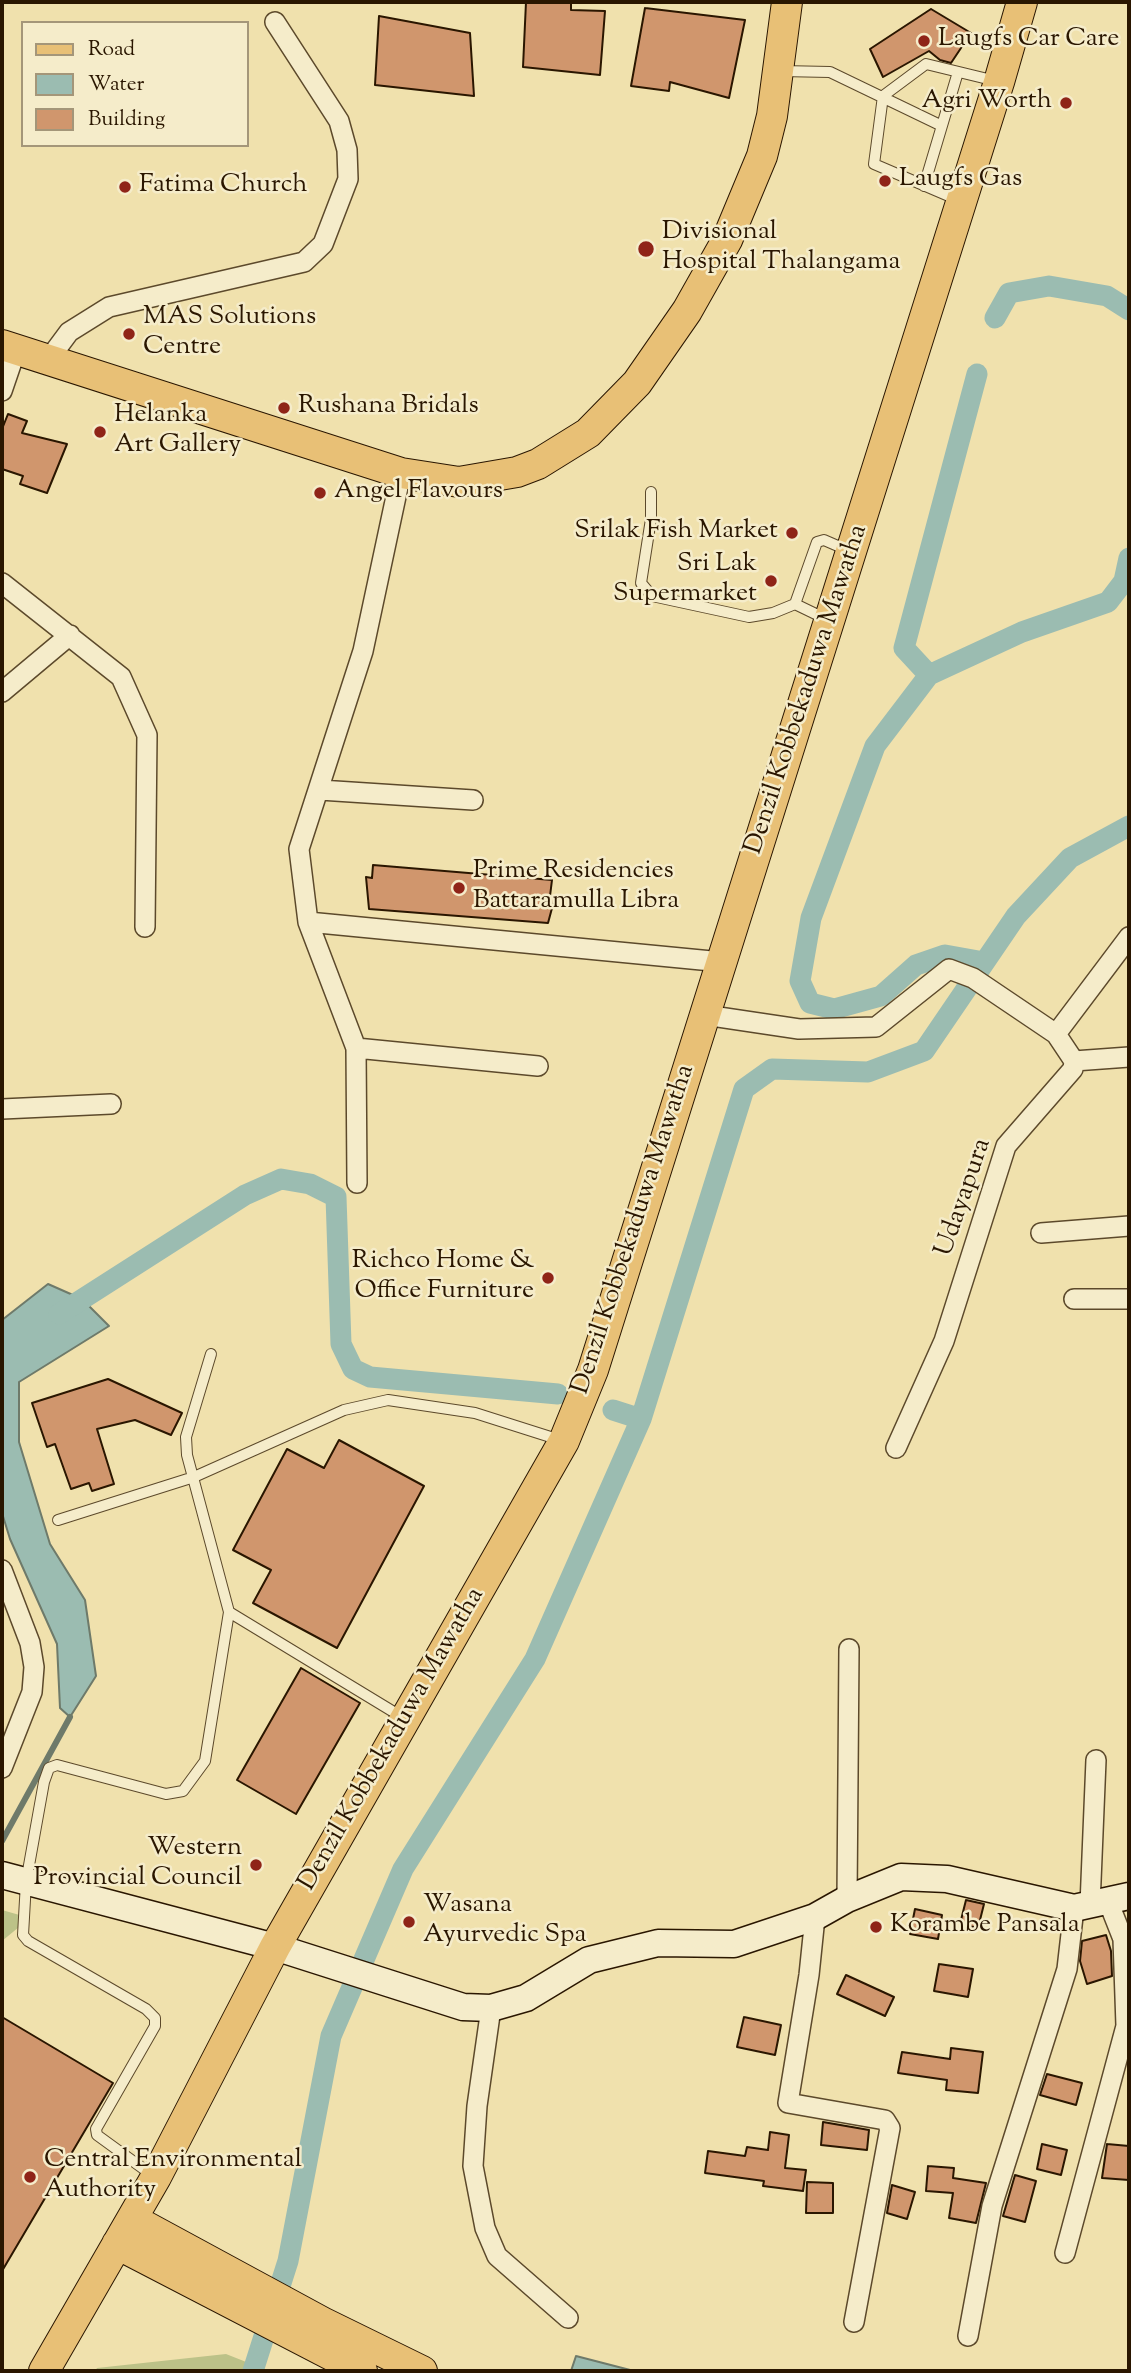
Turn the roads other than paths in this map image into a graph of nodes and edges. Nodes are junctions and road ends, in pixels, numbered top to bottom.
1 (787, 2) edge
2 (1022, 2) edge
3 (275, 22) dead end
4 (780, 71) junction
5 (958, 72) junction
6 (999, 82) junction
7 (883, 96) junction
8 (940, 125) junction
9 (924, 186) junction
10 (962, 202) junction
11 (9, 347) edge
12 (49, 359) junction
13 (2, 391) edge
14 (401, 473) junction
15 (651, 492) dead end
16 (851, 552) junction
17 (2, 583) edge
18 (795, 604) junction
19 (830, 620) junction
20 (70, 635) junction
21 (2, 692) edge
22 (320, 790) junction
23 (473, 800) dead end
24 (308, 922) junction
25 (145, 928) dead end
26 (1129, 937) edge
27 (722, 962) junction
28 (705, 1015) junction
29 (1056, 1034) junction
30 (356, 1048) junction
31 (1129, 1056) edge
32 (1074, 1061) junction
33 (538, 1066) dead end
34 (111, 1104) dead end
35 (2, 1109) edge
36 (357, 1182) dead end
37 (1129, 1226) edge
38 (1041, 1233) dead end
39 (1074, 1299) dead end
40 (1129, 1299) edge
41 (211, 1354) dead end
42 (564, 1441) junction
43 (896, 1448) dead end
44 (194, 1477) junction
45 (58, 1520) dead end
46 (2, 1570) edge
47 (229, 1612) junction
48 (849, 1649) dead end
49 (405, 1719) junction
50 (1096, 1760) dead end
51 (2, 1768) edge
52 (12, 1878) edge
53 (847, 1899) junction
54 (1101, 1902) edge
55 (815, 1917) junction
56 (1126, 1940) edge
57 (275, 1947) junction
58 (491, 2008) junction
59 (156, 2177) junction
60 (132, 2219) junction
61 (117, 2244) junction
62 (1065, 2253) dead end
63 (242, 2295) junction
64 (568, 2318) dead end
65 (854, 2322) dead end
66 (314, 2334) junction
67 (968, 2336) dead end
68 (44, 2371) edge
69 (362, 2371) edge
70 (422, 2371) edge

1 - 4 main road
2 - 6 main road, Denzil Kobbekaduwa Mawatha
3 - 12 street
4 - 7 lane
4 - 14 main road
5 - 6 lane
5 - 7 lane
5 - 8 lane
6 - 10 main road, Denzil Kobbekaduwa Mawatha
7 - 8 lane
7 - 9 lane
8 - 9 lane
9 - 10 lane
10 - 16 main road, Denzil Kobbekaduwa Mawatha
11 - 12 main road
11 - 13 street
12 - 14 main road
14 - 22 street
15 - 18 lane
16 - 18 lane
16 - 19 main road, Denzil Kobbekaduwa Mawatha
17 - 20 street
18 - 19 lane
19 - 27 main road, Denzil Kobbekaduwa Mawatha
20 - 21 street
20 - 25 street
22 - 23 street
22 - 24 street
24 - 27 street
24 - 30 street
26 - 29 street
27 - 28 main road, Denzil Kobbekaduwa Mawatha
28 - 29 street
28 - 42 main road, Denzil Kobbekaduwa Mawatha
29 - 32 street
30 - 33 street
30 - 36 street
31 - 32 street
32 - 43 street, Udayapura
34 - 35 street
37 - 38 street
39 - 40 street
41 - 44 lane
42 - 44 lane
42 - 49 main road, Denzil Kobbekaduwa Mawatha
44 - 45 lane
44 - 47 lane
46 - 51 street
47 - 49 lane
47 - 52 lane
48 - 53 street
49 - 57 main road, Denzil Kobbekaduwa Mawatha
50 - 54 street
52 - 57 street
52 - 59 lane
53 - 54 street
53 - 55 street
54 - 56 street
54 - 67 street
55 - 58 street
55 - 65 street
56 - 62 street
57 - 58 street
57 - 59 main road, Denzil Kobbekaduwa Mawatha
58 - 64 street
59 - 60 main road, Denzil Kobbekaduwa Mawatha
60 - 61 main road, Denzil Kobbekaduwa Mawatha
60 - 63 main road
61 - 63 main road
61 - 68 main road, Denzil Kobbekaduwa Mawatha
63 - 66 main road
66 - 69 main road
66 - 70 main road

